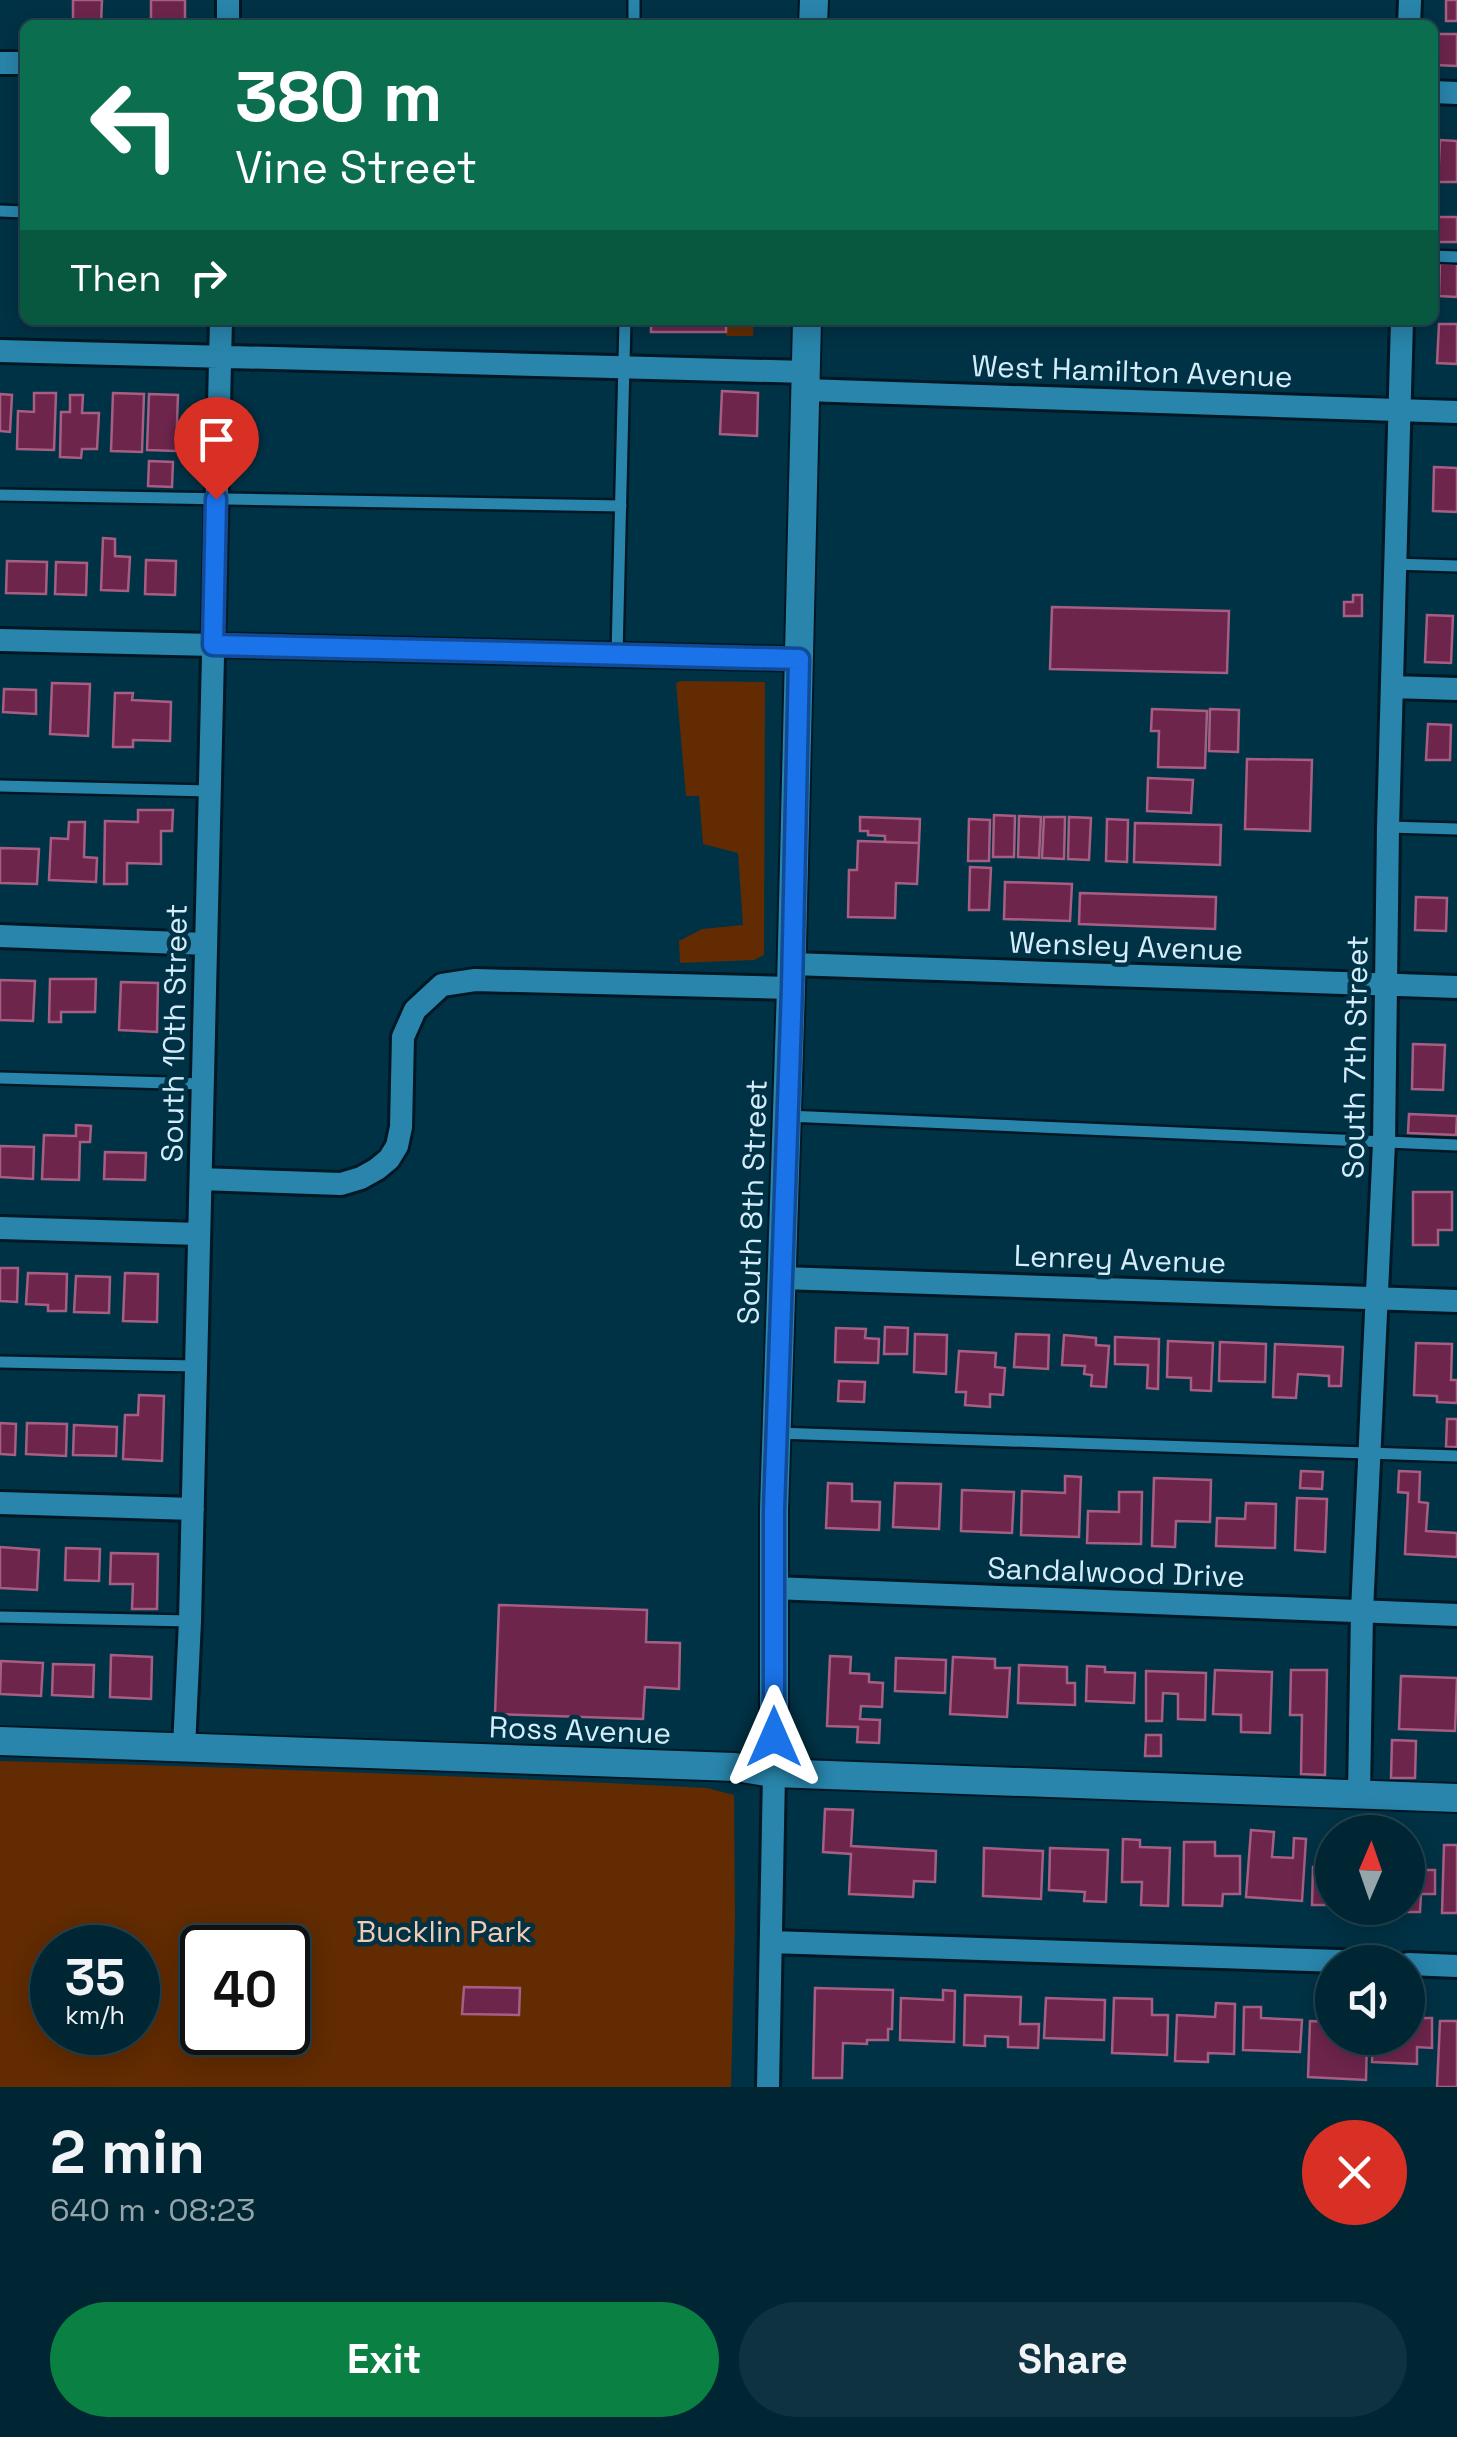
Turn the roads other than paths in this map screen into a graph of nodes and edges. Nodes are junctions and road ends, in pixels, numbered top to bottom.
1 (221, 325) edge
2 (625, 325) edge
3 (807, 325) edge
4 (1402, 325) edge
5 (0, 351) edge
6 (220, 357) junction
7 (624, 367) junction
8 (805, 381) junction
9 (1400, 410) junction
10 (1457, 412) edge
11 (0, 495) edge
12 (216, 499) junction
13 (620, 506) junction
14 (1394, 564) junction
15 (1457, 566) edge
16 (0, 640) edge
17 (213, 645) junction
18 (617, 654) junction
19 (799, 659) junction
20 (1392, 687) junction
21 (1457, 689) edge
22 (0, 786) edge
23 (210, 792) junction
24 (1388, 827) junction
25 (1457, 829) edge
26 (0, 936) edge
27 (206, 944) junction
28 (792, 976) junction
29 (1388, 985) junction
30 (1457, 987) edge
31 (0, 1078) edge
32 (203, 1084) junction
33 (787, 1116) junction
34 (1384, 1142) junction
35 (1457, 1145) edge
36 (200, 1179) junction
37 (0, 1228) edge
38 (199, 1234) junction
39 (782, 1278) junction
40 (1377, 1298) junction
41 (1457, 1301) edge
42 (0, 1362) edge
43 (196, 1366) junction
44 (777, 1433) junction
45 (1369, 1454) junction
46 (1457, 1456) edge
47 (0, 1503) edge
48 (193, 1509) junction
49 (773, 1588) junction
50 (1362, 1611) junction
51 (1457, 1615) edge
52 (0, 1617) edge
53 (190, 1621) junction
54 (0, 1741) edge
55 (184, 1747) junction
56 (774, 1774) junction
57 (1359, 1795) junction
58 (1457, 1798) edge
59 (770, 1942) junction
60 (1315, 1960) edge
61 (1425, 1965) edge
62 (1457, 1966) edge
63 (768, 2087) edge

1 - 6 street, South 10th Street
2 - 7 lane
3 - 8 street, South 8th Street
4 - 9 street, South 7th Street
5 - 6 street, West Hamilton Avenue
6 - 7 street, West Hamilton Avenue
6 - 12 street, South 10th Street
7 - 8 street, West Hamilton Avenue
7 - 13 lane
8 - 9 street, West Hamilton Avenue
8 - 19 street, South 8th Street
9 - 10 street, West Hamilton Avenue
9 - 14 street, South 7th Street
11 - 12 lane
12 - 13 lane
12 - 17 street, South 10th Street
13 - 18 lane
14 - 15 lane
14 - 20 street, South 7th Street
16 - 17 street
17 - 18 street
17 - 23 street, South 10th Street
18 - 19 street
19 - 28 street, South 8th Street
20 - 21 street
20 - 24 street, South 7th Street
22 - 23 lane
23 - 27 street, South 10th Street
24 - 25 lane
24 - 29 street, South 7th Street
26 - 27 street
27 - 32 street, South 10th Street
28 - 29 street, Wensley Avenue
28 - 33 street, South 8th Street
28 - 36 street, Wensley Avenue
29 - 30 street, Wensley Avenue
29 - 34 street, South 7th Street
31 - 32 lane
32 - 36 street, South 10th Street
33 - 34 lane
33 - 39 street, South 8th Street
34 - 35 lane
34 - 40 street, South 7th Street
36 - 38 street, South 10th Street
37 - 38 street
38 - 43 street, South 10th Street
39 - 40 street, Lenrey Avenue
39 - 44 street, South 8th Street
40 - 41 street, Lenrey Avenue
40 - 45 street, South 7th Street
42 - 43 lane
43 - 48 street, South 10th Street
44 - 45 lane
44 - 49 street, South 8th Street
45 - 46 lane
45 - 50 street, South 7th Street
47 - 48 street
48 - 53 street, South 10th Street
49 - 50 street, Sandalwood Drive
49 - 56 street, South 8th Street
50 - 51 street, Sandalwood Drive
50 - 57 street, South 7th Street
52 - 53 lane
53 - 55 street, South 10th Street
54 - 55 street, Ross Avenue
55 - 56 street, Ross Avenue
56 - 57 street, Ross Avenue
56 - 59 street, South 8th Street
57 - 58 street, Ross Avenue
59 - 60 street
59 - 63 street, South 8th Street
61 - 62 street

